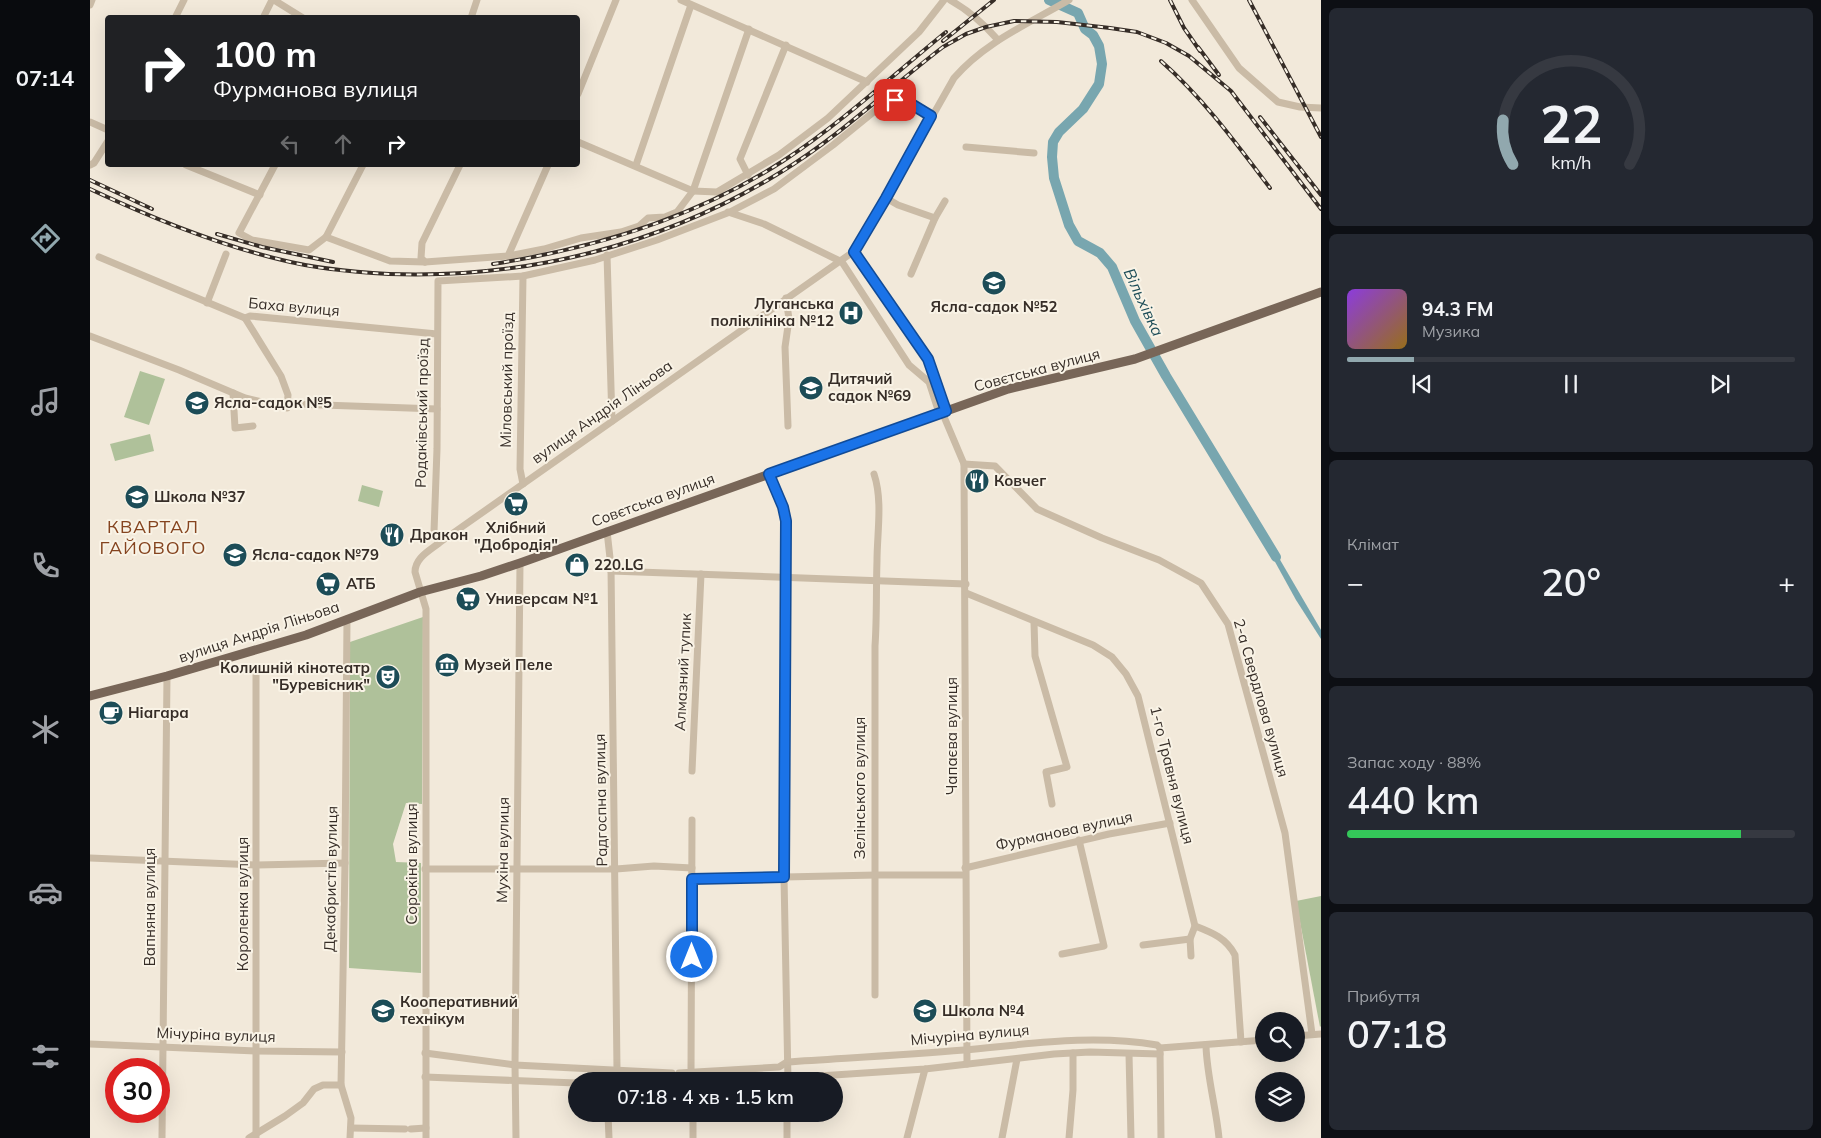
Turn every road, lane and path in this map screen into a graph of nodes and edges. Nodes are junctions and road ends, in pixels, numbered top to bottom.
1 (92, 0) edge
2 (184, 0) edge
3 (273, 0) edge
4 (477, 0) edge
5 (616, 0) edge
6 (681, 0) edge
7 (944, 0) edge
8 (950, 0) edge
9 (1069, 0) edge
10 (1192, 0) edge
11 (90, 5) edge
12 (690, 5) junction
13 (176, 15) edge
14 (265, 15) edge
15 (298, 15) edge
16 (471, 15) edge
17 (749, 29) junction
18 (998, 40) junction
19 (786, 45) junction
20 (867, 82) junction
21 (580, 89) edge
22 (1321, 108) edge
23 (931, 116) junction
24 (90, 122) edge
25 (105, 129) edge
26 (580, 143) edge
27 (105, 146) edge
28 (966, 147) dead end
29 (1034, 153) dead end
30 (90, 165) edge
31 (636, 165) junction
32 (191, 167) edge
33 (274, 167) edge
34 (362, 167) edge
35 (459, 167) edge
36 (547, 167) edge
37 (748, 176) junction
38 (693, 191) junction
39 (260, 195) junction
40 (886, 198) junction
41 (945, 201) dead end
42 (729, 212) junction
43 (935, 218) junction
44 (326, 237) junction
45 (854, 252) junction
46 (226, 254) dead end
47 (607, 255) junction
48 (508, 256) junction
49 (99, 257) dead end
50 (425, 262) junction
51 (842, 262) junction
52 (911, 274) dead end
53 (523, 276) junction
54 (1321, 292) edge
55 (786, 298) junction
56 (206, 303) junction
57 (245, 318) junction
58 (437, 334) junction
59 (90, 336) edge
60 (233, 393) junction
61 (287, 406) junction
62 (437, 409) junction
63 (943, 412) junction
64 (612, 421) junction
65 (253, 426) dead end
66 (788, 426) dead end
67 (964, 464) junction
68 (769, 474) junction
69 (874, 474) dead end
70 (523, 484) junction
71 (608, 531) junction
72 (439, 543) junction
73 (520, 563) junction
74 (611, 571) junction
75 (701, 574) junction
76 (787, 577) junction
77 (876, 581) junction
78 (966, 584) junction
79 (420, 592) junction
80 (966, 593) junction
81 (347, 619) junction
82 (1034, 622) junction
83 (256, 671) dead end
84 (166, 676) junction
85 (90, 696) edge
86 (692, 772) dead end
87 (1052, 804) dead end
88 (692, 820) dead end
89 (1170, 823) junction
90 (1080, 840) junction
91 (90, 858) edge
92 (164, 861) junction
93 (345, 863) junction
94 (257, 865) junction
95 (692, 868) junction
96 (426, 869) junction
97 (516, 869) junction
98 (616, 869) junction
99 (965, 872) junction
100 (876, 875) junction
101 (784, 877) junction
102 (692, 879) junction
103 (1195, 926) junction
104 (1190, 939) junction
105 (1143, 945) dead end
106 (1062, 954) dead end
107 (1191, 956) dead end
108 (875, 995) dead end
109 (1312, 1034) junction
110 (1321, 1034) edge
111 (1305, 1035) edge
112 (1255, 1041) edge
113 (1241, 1042) junction
114 (90, 1044) edge
115 (163, 1046) junction
116 (1206, 1046) junction
117 (966, 1050) junction
118 (256, 1051) junction
119 (1160, 1051) junction
120 (342, 1052) junction
121 (425, 1053) junction
122 (1073, 1053) junction
123 (1129, 1054) junction
124 (1017, 1058) junction
125 (787, 1062) junction
126 (967, 1064) junction
127 (515, 1065) junction
128 (925, 1069) junction
129 (617, 1070) junction
130 (656, 1072) edge
131 (691, 1072) edge
132 (720, 1072) edge
133 (788, 1072) edge
134 (843, 1076) edge
135 (426, 1077) junction
136 (516, 1081) junction
137 (568, 1083) edge
138 (341, 1085) junction
139 (608, 1122) edge
140 (692, 1122) edge
141 (787, 1122) edge
142 (350, 1128) junction
143 (426, 1128) junction
144 (254, 1137) edge
145 (162, 1138) edge
146 (350, 1138) edge
147 (426, 1138) edge
148 (516, 1138) edge
149 (609, 1138) edge
150 (693, 1138) edge
151 (787, 1138) edge
152 (907, 1138) edge
153 (1002, 1138) edge
154 (1068, 1138) edge
155 (1131, 1138) edge
156 (1161, 1138) edge
157 (1219, 1138) edge

1 - 11 street
2 - 13 street
3 - 14 street
3 - 15 street
4 - 16 street
5 - 21 street
6 - 12 street
7 - 20 street
8 - 18 street
9 - 18 street, вулиця Андрія Ліньова
10 - 22 street
12 - 17 street
12 - 31 street
17 - 19 street
17 - 38 street
18 - 23 street, вулиця Андрія Ліньова
19 - 20 street
19 - 37 street
20 - 37 street
23 - 40 street, вулиця Андрія Ліньова
23 - 42 street
24 - 25 street
26 - 31 street
27 - 30 street
28 - 29 street
31 - 38 street
32 - 39 street
33 - 39 street
34 - 44 street
35 - 50 street
36 - 48 street
37 - 38 street
38 - 48 street
39 - 44 street
40 - 43 street
40 - 45 street, вулиця Андрія Ліньова
41 - 43 street
42 - 47 street
42 - 51 street
43 - 52 street
44 - 50 street
45 - 51 street, вулиця Андрія Ліньова
45 - 63 street, Чапаєва вулиця
46 - 56 street
47 - 53 street
47 - 64 street
48 - 50 street
49 - 56 street, Баха вулиця
51 - 55 street, вулиця Андрія Ліньова
51 - 63 street, Чапаєва вулиця
53 - 58 street, Родаківський проїзд
53 - 70 street, Міловський проїзд
54 - 63 main road, Совєтська вулиця
55 - 64 street, вулиця Андрія Ліньова
55 - 66 street
56 - 57 street, Баха вулиця
57 - 58 street, Баха вулиця
57 - 61 street
58 - 62 street, Родаківський проїзд
59 - 60 street
60 - 61 street
60 - 65 street
61 - 62 street
62 - 72 street, Родаківський проїзд
63 - 67 street, Чапаєва вулиця
63 - 68 main road, Совєтська вулиця
64 - 70 street, вулиця Андрія Ліньова
67 - 78 street, Чапаєва вулиця
67 - 109 street, 2-а Свердлова вулиця
68 - 71 main road, Совєтська вулиця
68 - 76 street
69 - 77 street, Зелінського вулиця
70 - 72 street, вулиця Андрія Ліньова
71 - 73 main road, Совєтська вулиця
71 - 74 street, Радгоспна вулиця
72 - 79 street, вулиця Андрія Ліньова
73 - 79 main road, Совєтська вулиця
73 - 97 street, Мухіна вулиця
74 - 75 street
74 - 98 street, Радгоспна вулиця
75 - 76 street
75 - 86 street, Алмазний тупик
76 - 77 street
76 - 101 street
77 - 78 street
77 - 100 street, Зелінського вулиця
78 - 80 street, Чапаєва вулиця
79 - 81 main road, вулиця Андрія Ліньова
79 - 96 street, Сорокіна вулиця
80 - 82 street, 1-го Травня вулиця
80 - 99 street, Чапаєва вулиця
81 - 84 main road, вулиця Андрія Ліньова
81 - 93 street, Декабристів вулиця
82 - 87 street
82 - 89 street, 1-го Травня вулиця
83 - 94 street, Короленка вулиця
84 - 85 main road, вулиця Андрія Ліньова
84 - 92 street, Вапняна вулиця
88 - 95 street
89 - 90 street, Фурманова вулиця
89 - 103 street, 1-го Травня вулиця
90 - 99 street, Фурманова вулиця
90 - 106 street
91 - 92 street
92 - 94 street
92 - 115 street, Вапняна вулиця
93 - 94 street
93 - 120 street, Декабристів вулиця
94 - 118 street, Короленка вулиця
95 - 98 street
95 - 102 street
96 - 97 street
96 - 121 street, Сорокіна вулиця
97 - 98 street
97 - 127 street, Мухіна вулиця
98 - 129 street, Радгоспна вулиця
99 - 100 street, Фурманова вулиця
99 - 117 street, Чапаєва вулиця
100 - 101 street, Фурманова вулиця
100 - 108 street, Зелінського вулиця
101 - 102 street, Фурманова вулиця
101 - 125 street
102 - 131 street
103 - 104 street
103 - 113 street
104 - 105 street
104 - 107 street
109 - 110 street
109 - 111 street
112 - 113 street, Мічуріна вулиця
113 - 116 street, Мічуріна вулиця
114 - 115 street, Мічуріна вулиця
115 - 118 street, Мічуріна вулиця
115 - 145 street, Вапняна вулиця
116 - 119 street, Мічуріна вулиця
116 - 157 street
117 - 119 street, Мічуріна вулиця
117 - 125 street, Мічуріна вулиця
117 - 126 street, Чапаєва вулиця
118 - 120 street, Мічуріна вулиця
118 - 144 street, Короленка вулиця
119 - 123 street, Мічуріна вулиця
119 - 156 street
120 - 138 street, Декабристів вулиця
121 - 127 street, Мічуріна вулиця
121 - 135 street, Сорокіна вулиця
122 - 123 street, Мічуріна вулиця
122 - 124 street, Мічуріна вулиця
122 - 154 street
123 - 155 street
124 - 126 street, Мічуріна вулиця
124 - 153 street
125 - 132 street, Мічуріна вулиця
125 - 133 street
126 - 128 street, Мічуріна вулиця
127 - 129 street, Мічуріна вулиця
127 - 136 street, Мухіна вулиця
128 - 134 street, Мічуріна вулиця
128 - 152 street
129 - 130 street, Мічуріна вулиця
135 - 136 street
135 - 143 street, Сорокіна вулиця
136 - 137 street
136 - 148 street, Мухіна вулиця
138 - 142 street, Декабристів вулиця
138 - 144 street
139 - 149 street
140 - 150 street
141 - 151 street
142 - 143 street
142 - 146 street, Декабристів вулиця
143 - 147 street, Сорокіна вулиця

